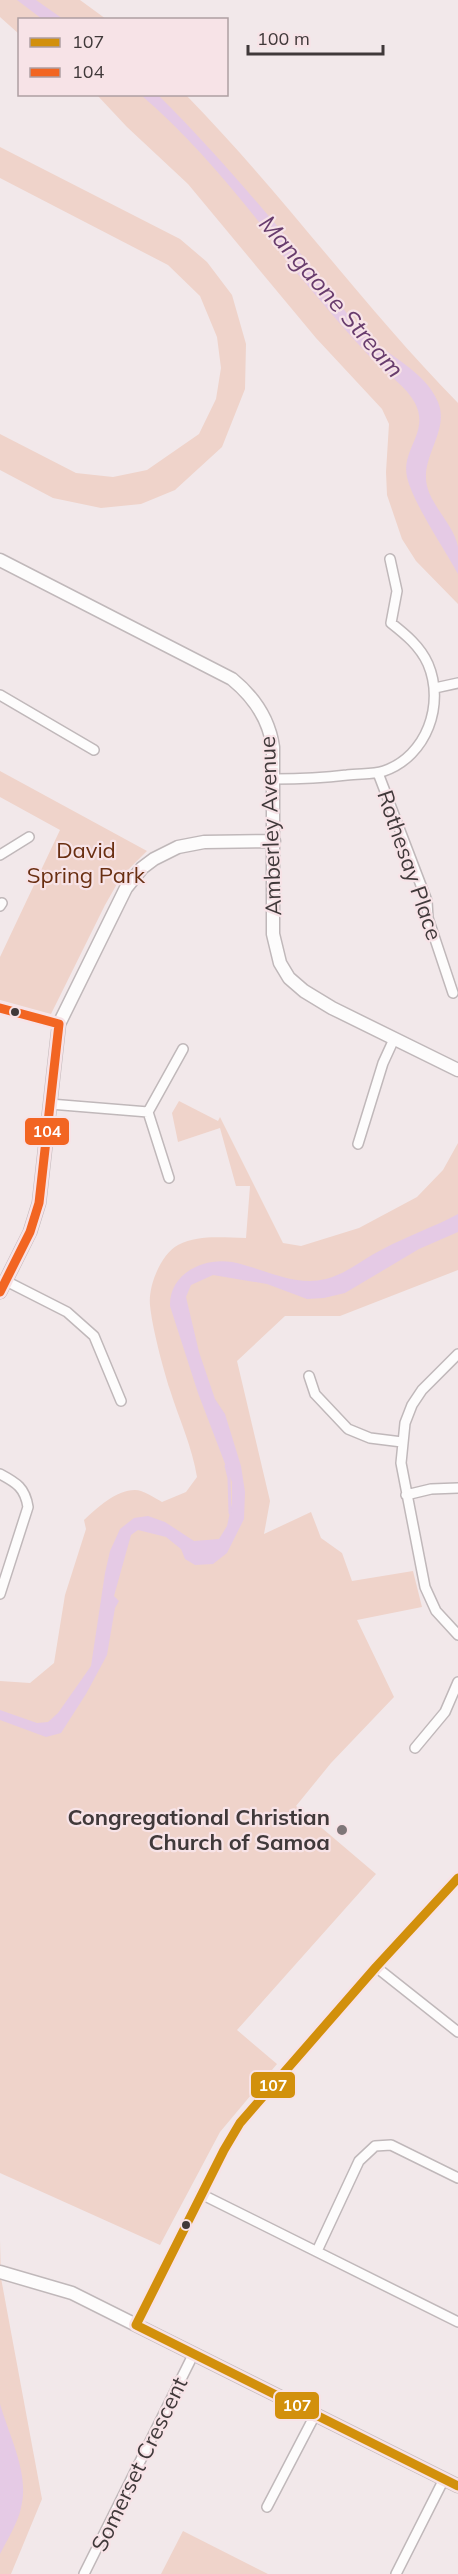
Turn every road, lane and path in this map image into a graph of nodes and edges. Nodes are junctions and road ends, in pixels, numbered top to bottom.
1 (390, 559) dead end
2 (0, 560) edge
3 (458, 683) edge
4 (435, 688) junction
5 (0, 694) edge
6 (94, 750) dead end
7 (378, 772) junction
8 (274, 779) junction
9 (29, 837) dead end
10 (274, 841) junction
11 (0, 855) edge
12 (453, 993) dead end
13 (0, 1008) edge
14 (59, 1024) junction
15 (394, 1039) junction
16 (183, 1049) dead end
17 (458, 1070) edge
18 (50, 1104) junction
19 (148, 1112) junction
20 (358, 1144) dead end
21 (169, 1178) dead end
22 (3, 1287) edge
23 (458, 1354) edge
24 (309, 1376) dead end
25 (121, 1401) dead end
26 (402, 1442) junction
27 (0, 1474) edge
28 (458, 1488) edge
29 (406, 1495) junction
30 (3, 1579) edge
31 (0, 1594) edge
32 (458, 1635) edge
33 (458, 1682) edge
34 (415, 1748) dead end
35 (458, 1878) edge
36 (376, 1967) junction
37 (458, 2032) edge
38 (458, 2178) edge
39 (201, 2194) junction
40 (317, 2251) junction
41 (0, 2272) edge
42 (458, 2322) edge
43 (136, 2325) junction
44 (194, 2353) junction
45 (315, 2415) junction
46 (444, 2479) junction
47 (458, 2486) edge
48 (267, 2507) dead end
49 (84, 2574) edge
50 (396, 2574) edge

1 - 4 street
2 - 8 street, Amberley Avenue
3 - 4 street
4 - 7 street
5 - 6 street
7 - 8 street
7 - 12 street, Rothesay Place
8 - 10 street, Amberley Avenue
9 - 11 street
10 - 14 street
10 - 15 street, Amberley Avenue
13 - 14 street
14 - 18 street
15 - 17 street, Amberley Avenue
15 - 20 street
16 - 19 street
18 - 19 street
18 - 22 street
19 - 21 street
22 - 25 street
23 - 26 street
24 - 26 street
26 - 29 street
27 - 30 street
28 - 29 street
29 - 32 street
30 - 31 street
33 - 34 street
35 - 36 street
36 - 37 street
36 - 39 street
38 - 40 street
39 - 40 street
39 - 43 street
40 - 42 street
41 - 43 street
43 - 44 street
44 - 45 street
44 - 49 street, Somerset Crescent
45 - 46 street
45 - 48 street
46 - 47 street
46 - 50 street

